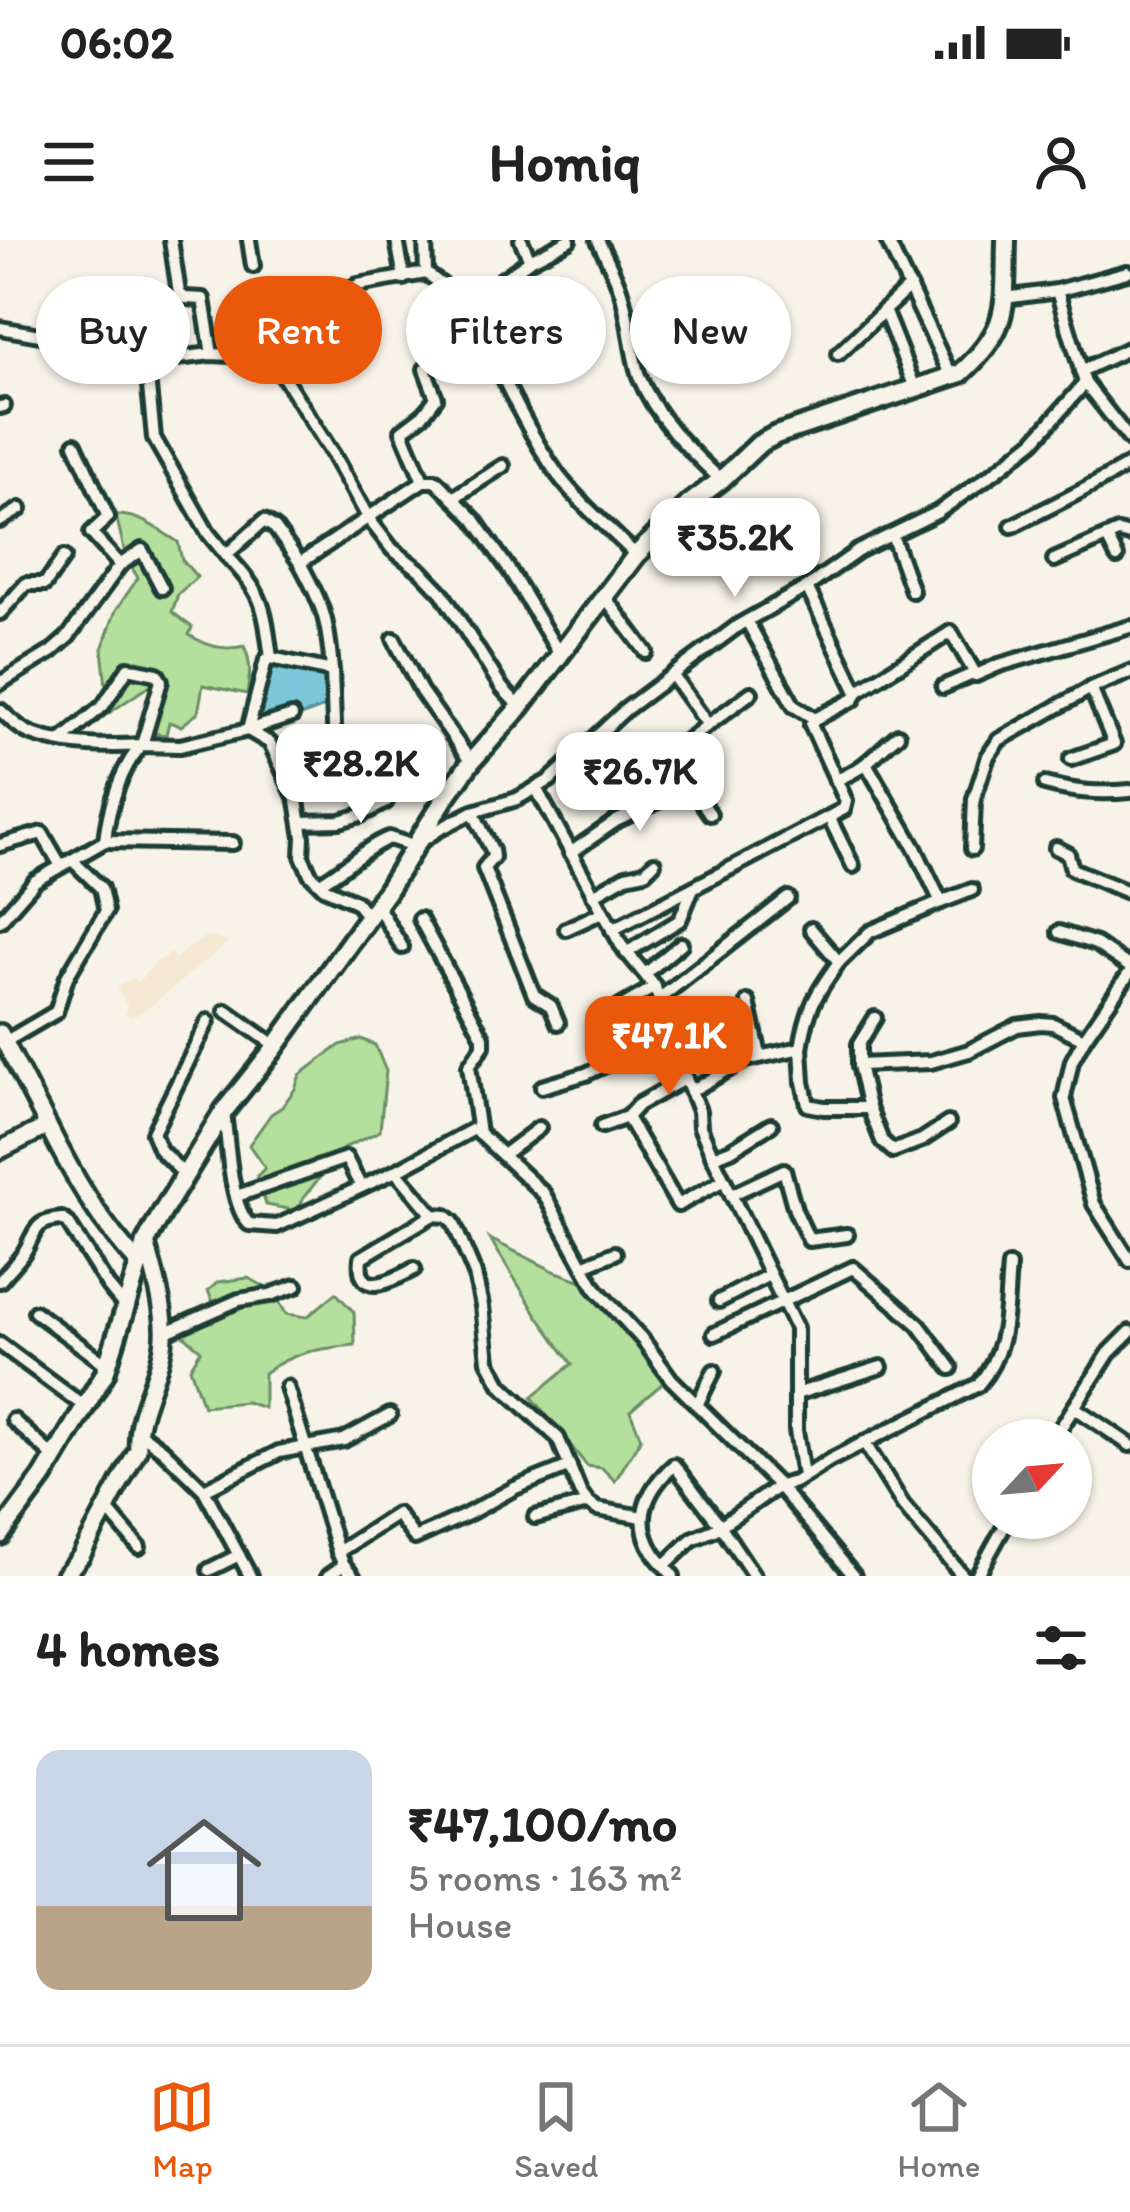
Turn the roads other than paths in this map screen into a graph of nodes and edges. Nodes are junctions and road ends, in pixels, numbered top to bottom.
1 (171, 240) edge
2 (249, 240) edge
3 (398, 240) edge
4 (425, 240) edge
5 (521, 240) edge
6 (569, 240) edge
7 (598, 240) edge
8 (887, 240) edge
9 (1006, 240) edge
10 (530, 260) junction
11 (253, 266) dead end
12 (1127, 272) edge
13 (426, 273) junction
14 (430, 276) edge
15 (507, 276) edge
16 (404, 278) junction
17 (382, 281) edge
18 (910, 286) junction
19 (1057, 292) junction
20 (1004, 298) junction
21 (884, 310) junction
22 (0, 328) edge
23 (1130, 348) edge
24 (212, 354) joint
25 (838, 354) dead end
26 (951, 376) junction
27 (1083, 377) junction
28 (288, 384) edge
29 (431, 384) edge
30 (508, 384) edge
31 (149, 387) dead end
32 (914, 388) junction
33 (1130, 440) edge
34 (75, 444) dead end
35 (1130, 464) edge
36 (503, 466) dead end
37 (721, 480) junction
38 (423, 482) junction
39 (453, 498) junction
40 (689, 504) junction
41 (20, 509) dead end
42 (369, 519) junction
43 (0, 521) edge
44 (1012, 526) dead end
45 (892, 535) junction
46 (1130, 536) edge
47 (1107, 537) junction
48 (226, 555) junction
49 (636, 555) junction
50 (64, 557) dead end
51 (1118, 557) dead end
52 (1054, 560) dead end
53 (300, 563) junction
54 (120, 565) junction
55 (733, 567) dead end
56 (807, 587) junction
57 (162, 588) dead end
58 (912, 590) dead end
59 (605, 597) junction
60 (0, 613) edge
61 (747, 620) junction
62 (1130, 627) edge
63 (394, 639) dead end
64 (646, 652) dead end
65 (560, 655) junction
66 (271, 658) junction
67 (332, 671) junction
68 (1130, 672) edge
69 (975, 673) junction
70 (674, 676) junction
71 (0, 683) edge
72 (943, 687) dead end
73 (1090, 688) junction
74 (857, 692) junction
75 (752, 693) dead end
76 (520, 707) junction
77 (0, 710) edge
78 (292, 716) dead end
79 (815, 719) junction
80 (708, 724) junction
81 (248, 730) junction
82 (898, 735) dead end
83 (62, 740) junction
84 (142, 745) junction
85 (335, 750) dead end
86 (673, 751) dead end
87 (1072, 759) dead end
88 (471, 762) junction
89 (867, 765) junction
90 (836, 780) junction
91 (1045, 784) dead end
92 (536, 788) junction
93 (1130, 791) edge
94 (386, 802) dead end
95 (473, 812) junction
96 (710, 814) dead end
97 (829, 817) junction
98 (301, 822) junction
99 (105, 841) junction
100 (232, 843) dead end
101 (0, 845) edge
102 (414, 846) junction
103 (1056, 848) dead end
104 (972, 849) dead end
105 (570, 853) junction
106 (66, 863) junction
107 (654, 863) dead end
108 (853, 866) dead end
109 (320, 884) junction
110 (694, 888) junction
111 (972, 890) dead end
112 (1130, 893) edge
113 (593, 895) junction
114 (788, 898) dead end
115 (941, 902) junction
116 (372, 911) junction
117 (603, 912) junction
118 (420, 919) dead end
119 (0, 921) edge
120 (566, 929) dead end
121 (811, 929) dead end
122 (612, 930) junction
123 (1059, 932) dead end
124 (681, 944) dead end
125 (402, 947) dead end
126 (626, 953) junction
127 (839, 962) junction
128 (1130, 970) edge
129 (645, 974) junction
130 (657, 993) junction
131 (748, 1002) dead end
132 (615, 1010) dead end
133 (226, 1011) dead end
134 (875, 1018) dead end
135 (208, 1021) dead end
136 (558, 1023) dead end
137 (669, 1034) junction
138 (1, 1039) edge
139 (1084, 1039) junction
140 (276, 1046) junction
141 (801, 1048) junction
142 (760, 1055) junction
143 (860, 1065) junction
144 (688, 1085) junction
145 (542, 1087) dead end
146 (869, 1108) junction
147 (224, 1111) junction
148 (627, 1117) junction
149 (948, 1123) dead end
150 (771, 1125) dead end
151 (48, 1126) junction
152 (602, 1126) dead end
153 (476, 1128) junction
154 (539, 1128) dead end
155 (0, 1150) edge
156 (503, 1155) junction
157 (713, 1157) junction
158 (396, 1172) junction
159 (185, 1175) junction
160 (724, 1180) junction
161 (362, 1187) junction
162 (730, 1195) junction
163 (237, 1196) junction
164 (433, 1215) junction
165 (847, 1235) dead end
166 (146, 1242) junction
167 (615, 1253) dead end
168 (1130, 1262) edge
169 (140, 1265) junction
170 (583, 1266) junction
171 (1009, 1266) dead end
172 (414, 1269) dead end
173 (770, 1275) junction
174 (0, 1282) edge
175 (296, 1286) dead end
176 (718, 1301) dead end
177 (782, 1302) junction
178 (126, 1308) junction
179 (35, 1312) dead end
180 (1130, 1332) edge
181 (164, 1333) junction
182 (713, 1334) dead end
183 (0, 1343) edge
184 (107, 1366) junction
185 (881, 1367) dead end
186 (952, 1368) dead end
187 (714, 1371) dead end
188 (287, 1387) dead end
189 (796, 1394) junction
190 (697, 1405) junction
191 (86, 1407) junction
192 (1074, 1408) junction
193 (390, 1415) dead end
194 (1067, 1419) edge
195 (13, 1420) dead end
196 (137, 1431) junction
197 (864, 1442) junction
198 (1130, 1445) edge
199 (305, 1449) junction
200 (55, 1458) junction
201 (570, 1466) junction
202 (803, 1476) junction
203 (779, 1486) junction
204 (204, 1490) junction
205 (588, 1503) junction
206 (106, 1509) junction
207 (535, 1517) dead end
208 (643, 1517) junction
209 (720, 1525) junction
210 (2, 1528) edge
211 (997, 1539) edge
212 (139, 1547) dead end
213 (338, 1552) junction
214 (239, 1555) junction
215 (344, 1565) junction
216 (209, 1570) dead end
217 (669, 1571) edge
218 (64, 1576) edge
219 (250, 1576) edge
220 (328, 1576) edge
221 (353, 1576) edge
222 (754, 1576) edge
223 (854, 1576) edge
224 (963, 1576) edge
225 (976, 1576) edge

1 - 24 street
2 - 11 street
3 - 16 street
4 - 13 street
5 - 10 street
6 - 10 street
7 - 37 street
8 - 18 street
9 - 20 main road
10 - 15 street
12 - 19 street
13 - 14 street
13 - 16 street
16 - 17 street
18 - 21 street
18 - 26 street
19 - 20 street
19 - 27 street
20 - 26 main road
21 - 25 street
21 - 32 street
22 - 24 street
23 - 27 street
26 - 32 main road
27 - 33 street
27 - 45 street
28 - 42 street
29 - 38 street
30 - 49 street
31 - 48 street
32 - 37 main road
34 - 54 street
35 - 44 street
36 - 39 street
37 - 40 main road
38 - 39 street
38 - 42 street
39 - 65 street
40 - 49 main road
40 - 55 street
41 - 43 street
42 - 53 street
42 - 76 street
45 - 56 street
45 - 58 street
46 - 47 street
47 - 51 street
47 - 52 street
48 - 53 street
48 - 66 street
49 - 59 main road
50 - 60 street
53 - 67 street
54 - 57 street
54 - 71 street
56 - 61 street
56 - 74 street
59 - 64 street
59 - 65 main road
61 - 70 street
61 - 79 street
62 - 69 street
63 - 88 street
65 - 76 main road
66 - 67 street
66 - 81 street
67 - 85 street
68 - 73 street
69 - 72 street
69 - 74 street
70 - 80 street
70 - 92 street
73 - 87 street
73 - 104 street
74 - 79 street
75 - 80 street
76 - 88 main road
77 - 83 street
78 - 81 street
79 - 90 street
80 - 86 street
81 - 84 street
81 - 98 street
82 - 89 street
83 - 84 street
83 - 84 street
84 - 99 street
88 - 102 main road
89 - 90 street
89 - 115 street
90 - 97 street
91 - 93 street
92 - 95 street
92 - 105 street
94 - 98 street
95 - 102 street
95 - 136 street
96 - 105 street
97 - 108 street
97 - 110 street
98 - 109 street
99 - 100 street
99 - 106 street
101 - 106 street
102 - 109 street
102 - 116 main road
103 - 112 street
105 - 113 street
106 - 119 street
106 - 138 street
107 - 113 street
109 - 116 street
110 - 122 street
110 - 126 street
111 - 115 street
113 - 117 street
114 - 130 street
115 - 127 street
116 - 125 street
116 - 140 main road
117 - 120 street
117 - 122 street
118 - 153 street
121 - 127 street
122 - 126 street
123 - 128 street
124 - 129 street
126 - 129 street
127 - 141 street
128 - 139 street
129 - 130 street
130 - 132 street
130 - 137 street
131 - 142 street
133 - 140 street
134 - 143 street
135 - 159 street
137 - 144 street
137 - 145 street
138 - 151 street
139 - 143 street
139 - 168 street
140 - 147 main road
141 - 142 street
141 - 146 street
142 - 144 street
143 - 146 street
144 - 148 street
144 - 157 street
146 - 149 street
147 - 159 main road
147 - 163 street
148 - 152 street
148 - 160 street
150 - 157 street
151 - 155 street
151 - 169 street
153 - 156 street
153 - 158 street
154 - 156 street
156 - 170 street
157 - 160 street
158 - 161 street
158 - 164 street
159 - 166 main road
160 - 162 street
161 - 163 street
161 - 163 street
162 - 165 street
162 - 173 street
164 - 172 street
164 - 201 street
166 - 169 main road
166 - 181 street
167 - 170 street
169 - 178 main road
170 - 190 street
171 - 197 street
173 - 176 street
173 - 177 street
174 - 178 street
175 - 181 street
177 - 182 street
177 - 186 street
177 - 189 street
178 - 184 main road
179 - 184 street
180 - 192 street
181 - 196 street
183 - 191 street
184 - 191 main road
185 - 189 street
187 - 190 street
188 - 199 street
189 - 202 street
190 - 203 street
191 - 200 main road
192 - 194 street
192 - 198 street
193 - 199 street
195 - 200 street
196 - 204 street
196 - 206 street
197 - 202 street
197 - 224 street
199 - 204 street
199 - 213 street
200 - 210 main road
201 - 205 street
201 - 213 street
202 - 203 street
203 - 209 street
203 - 223 street
204 - 214 street
205 - 207 street
205 - 208 street
206 - 212 street
206 - 218 street
208 - 209 street
208 - 217 street
209 - 217 street
209 - 222 street
211 - 225 street
213 - 215 street
214 - 216 street
214 - 219 street
215 - 220 street
215 - 221 street

